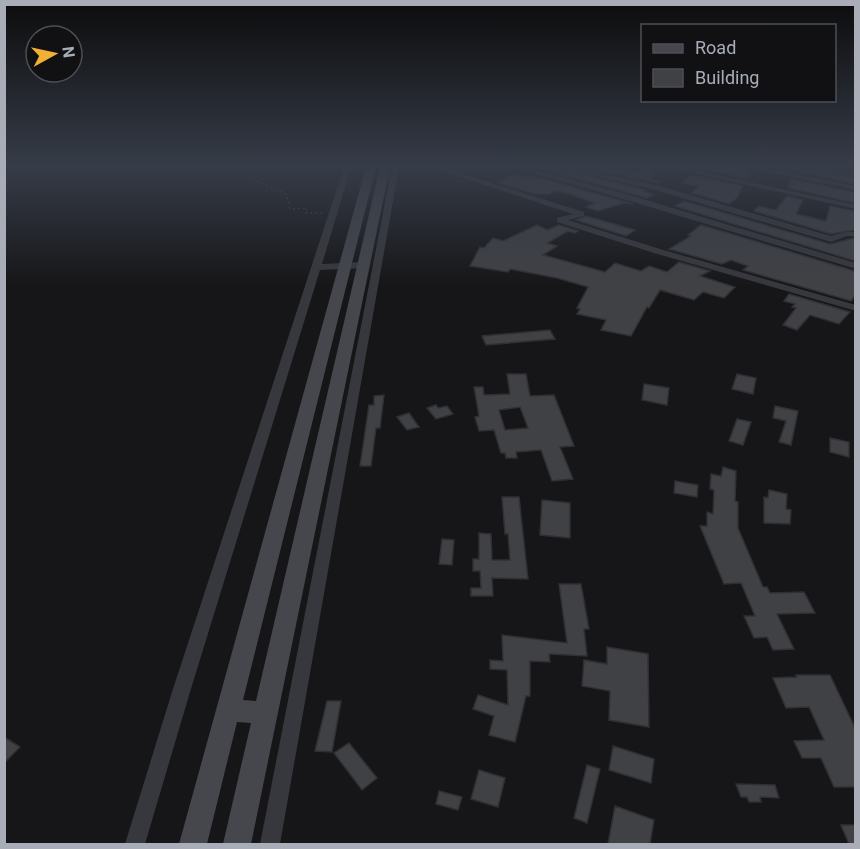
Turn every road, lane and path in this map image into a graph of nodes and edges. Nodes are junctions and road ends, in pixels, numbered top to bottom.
1 (289, 207) edge
2 (336, 207) edge
3 (360, 207) edge
4 (377, 207) edge
5 (389, 207) edge
6 (558, 207) edge
7 (658, 207) edge
8 (720, 207) edge
9 (334, 213) junction
10 (855, 234) edge
11 (831, 239) junction
12 (843, 262) junction
13 (364, 265) junction
14 (345, 266) junction
15 (855, 266) edge
16 (317, 267) junction
17 (855, 308) edge
18 (228, 710) junction
19 (266, 713) junction
20 (135, 844) edge
21 (193, 844) edge
22 (237, 844) edge
23 (270, 844) edge

1 - 9 path
2 - 9 street
3 - 14 main road
4 - 13 main road
5 - 23 street
6 - 17 street
7 - 12 street
8 - 11 street
9 - 16 street
10 - 11 street
11 - 12 street
12 - 15 street
13 - 14 street
13 - 19 main road
14 - 16 street
14 - 18 main road
16 - 20 street
18 - 19 main road
18 - 21 main road
19 - 22 main road

